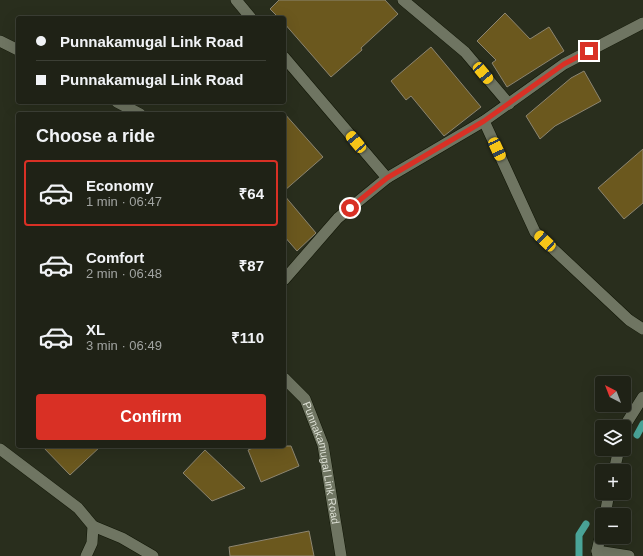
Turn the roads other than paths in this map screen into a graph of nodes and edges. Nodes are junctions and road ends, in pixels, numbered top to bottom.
1 (236, 0) edge
2 (403, 0) edge
3 (249, 16) edge
4 (643, 23) edge
5 (0, 41) edge
6 (16, 49) edge
7 (286, 59) edge
8 (121, 104) edge
9 (509, 104) junction
10 (136, 112) edge
11 (484, 121) junction
12 (387, 178) junction
13 (286, 278) edge
14 (643, 329) edge
15 (286, 380) edge
16 (643, 397) edge
17 (628, 420) edge
18 (0, 448) edge
19 (93, 526) junction
20 (600, 544) edge
21 (598, 554) edge
22 (86, 556) edge
23 (152, 556) edge
24 (341, 556) edge
25 (629, 556) edge

1 - 3 street
2 - 9 street
4 - 9 street
5 - 6 street
7 - 12 street
8 - 10 street
9 - 11 street
11 - 12 street
11 - 14 street
12 - 13 street
15 - 24 street, Punnakamugal Link Road
16 - 17 street
18 - 19 street
19 - 22 street
19 - 23 street
20 - 21 street
21 - 25 street

